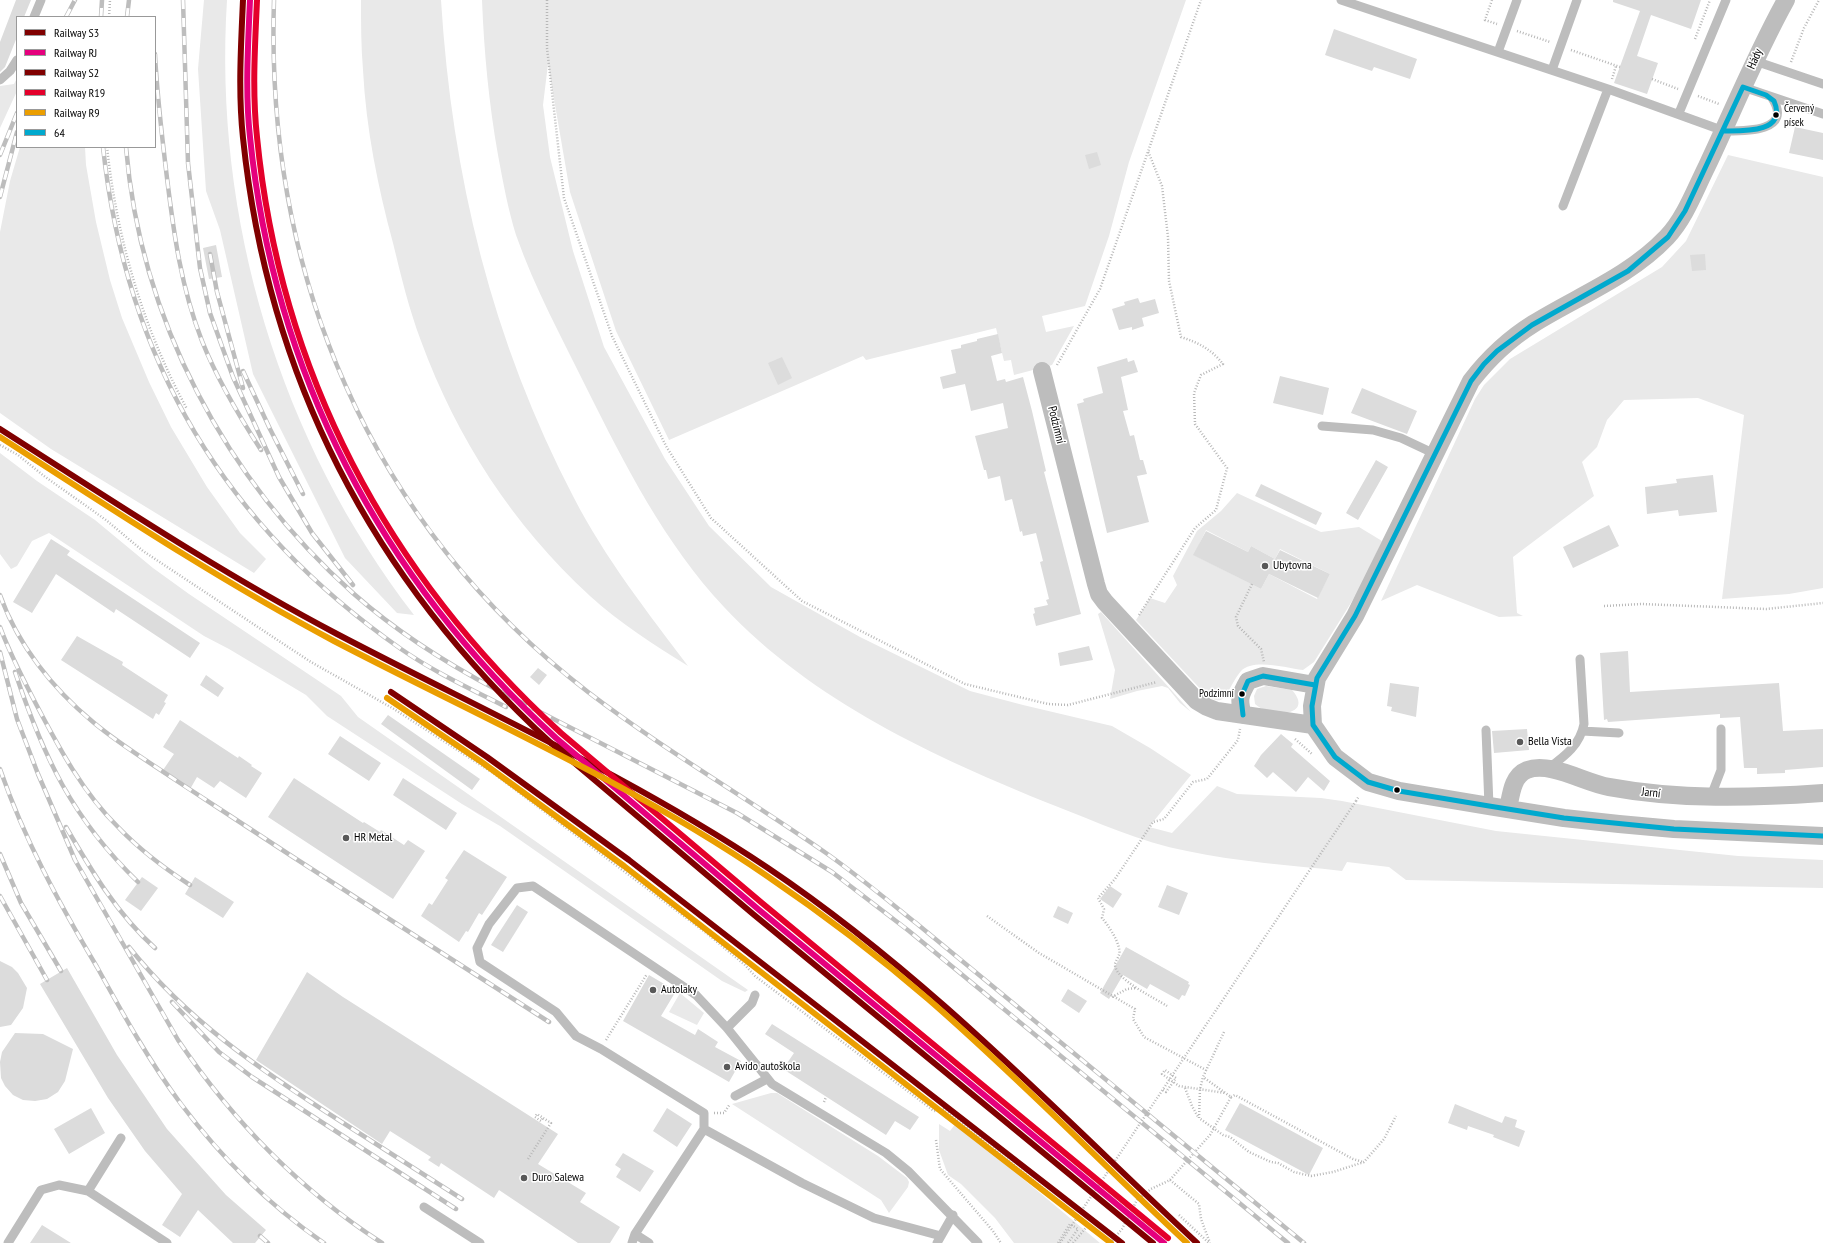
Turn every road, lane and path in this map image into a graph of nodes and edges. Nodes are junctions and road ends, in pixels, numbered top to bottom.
1 (41, 0) edge
2 (110, 0) edge
3 (547, 0) edge
4 (1201, 0) edge
5 (1341, 0) edge
6 (1492, 0) edge
7 (1517, 0) edge
8 (1577, 0) edge
9 (1726, 0) edge
10 (1786, 0) edge
11 (1818, 0) edge
12 (34, 16) edge
13 (109, 16) edge
14 (1507, 28) junction
15 (1561, 46) junction
16 (1498, 52) junction
17 (16, 62) edge
18 (1755, 62) junction
19 (1620, 67) dead end
20 (1552, 70) junction
21 (1787, 73) junction
22 (0, 80) edge
23 (1823, 84) edge
24 (1743, 87) junction
25 (1608, 89) junction
26 (1772, 98) junction
27 (1679, 113) junction
28 (1823, 114) edge
29 (1724, 131) junction
30 (107, 148) edge
31 (1148, 151) junction
32 (1563, 206) dead end
33 (1044, 378) joint
34 (188, 409) dead end
35 (1322, 426) dead end
36 (0, 445) edge
37 (1435, 454) junction
38 (1252, 584) dead end
39 (1823, 603) edge
40 (1604, 606) dead end
41 (1130, 629) junction
42 (1580, 659) dead end
43 (1265, 666) dead end
44 (1175, 676) junction
45 (1315, 685) junction
46 (1243, 715) junction
47 (1313, 725) junction
48 (1721, 729) dead end
49 (1486, 730) dead end
50 (1582, 731) junction
51 (1619, 734) dead end
52 (1291, 736) dead end
53 (1238, 740) dead end
54 (1313, 755) dead end
55 (1548, 769) junction
56 (1365, 788) junction
57 (1823, 793) edge
58 (1711, 796) junction
59 (1489, 806) junction
60 (1508, 809) junction
61 (1823, 836) edge
62 (986, 916) dead end
63 (652, 966) junction
64 (1137, 988) junction
65 (755, 995) dead end
66 (1112, 997) junction
67 (1167, 1006) dead end
68 (727, 1028) junction
69 (1224, 1032) dead end
70 (610, 1034) dead end
71 (1206, 1070) junction
72 (1203, 1077) junction
73 (768, 1079) junction
74 (1185, 1088) junction
75 (1200, 1089) junction
76 (1163, 1090) junction
77 (1225, 1093) junction
78 (735, 1096) dead end
79 (1231, 1097) junction
80 (1396, 1116) dead end
81 (543, 1118) dead end
82 (1199, 1118) junction
83 (704, 1129) junction
84 (1213, 1129) junction
85 (121, 1138) dead end
86 (936, 1140) dead end
87 (528, 1159) dead end
88 (1364, 1162) junction
89 (1170, 1180) junction
90 (88, 1190) junction
91 (424, 1207) dead end
92 (1180, 1215) dead end
93 (953, 1216) junction
94 (1089, 1224) junction
95 (634, 1238) edge
96 (939, 1240) edge
97 (8, 1243) edge
98 (167, 1243) edge
99 (480, 1243) edge
100 (649, 1243) edge
101 (978, 1243) edge
102 (1001, 1243) edge
103 (1059, 1243) edge
104 (1068, 1243) edge
105 (1073, 1243) edge
106 (1210, 1243) edge

1 - 12 lane
2 - 13 path
3 - 44 path
4 - 31 path
5 - 16 lane
6 - 14 path
7 - 14 lane
8 - 15 lane
9 - 27 lane
10 - 18 street, Hády
11 - 21 path
14 - 15 path
14 - 16 lane
15 - 19 path
15 - 20 lane
16 - 20 lane
17 - 22 lane
18 - 21 lane
18 - 24 street, Hády
20 - 25 lane
21 - 23 lane
24 - 26 lane
24 - 29 street, Hády
25 - 27 lane
25 - 32 lane
26 - 28 lane
26 - 29 lane
27 - 29 lane
29 - 37 street, Hády
30 - 34 path
31 - 33 path
31 - 41 path
33 - 41 street, Podzimní
35 - 37 lane
36 - 94 path
37 - 45 street, Hády
38 - 43 path
39 - 40 path
41 - 44 street, Podzimní
42 - 50 lane
44 - 46 street, Podzimní
45 - 46 street
45 - 47 street, Hády
46 - 47 street, Podzimní
47 - 56 street
48 - 58 lane
49 - 59 lane
50 - 51 lane
50 - 55 lane
52 - 54 path
53 - 64 path
55 - 58 street, Jarní
55 - 60 street, Jarní
56 - 59 street
56 - 76 path, bridge
57 - 58 street, Jarní
59 - 60 street
60 - 61 street
62 - 66 path
63 - 68 lane
63 - 70 path
63 - 83 lane
64 - 66 path
64 - 67 path
65 - 68 lane
66 - 71 path
68 - 73 lane
69 - 71 path
71 - 72 path
72 - 75 path
72 - 77 path
73 - 78 lane
73 - 93 lane
74 - 75 path
74 - 76 path, bridge
74 - 82 path
75 - 77 path
75 - 82 path
76 - 103 path, bridge
77 - 79 path
79 - 84 path
79 - 88 path
80 - 88 path
81 - 87 path
82 - 84 path
83 - 95 lane
83 - 96 lane
84 - 88 path
84 - 89 path
85 - 90 lane
86 - 102 path
89 - 94 path
89 - 106 path
90 - 97 lane
90 - 98 lane
91 - 99 lane
92 - 106 path
93 - 96 lane
93 - 101 lane
94 - 105 path
95 - 100 lane
103 - 104 path

